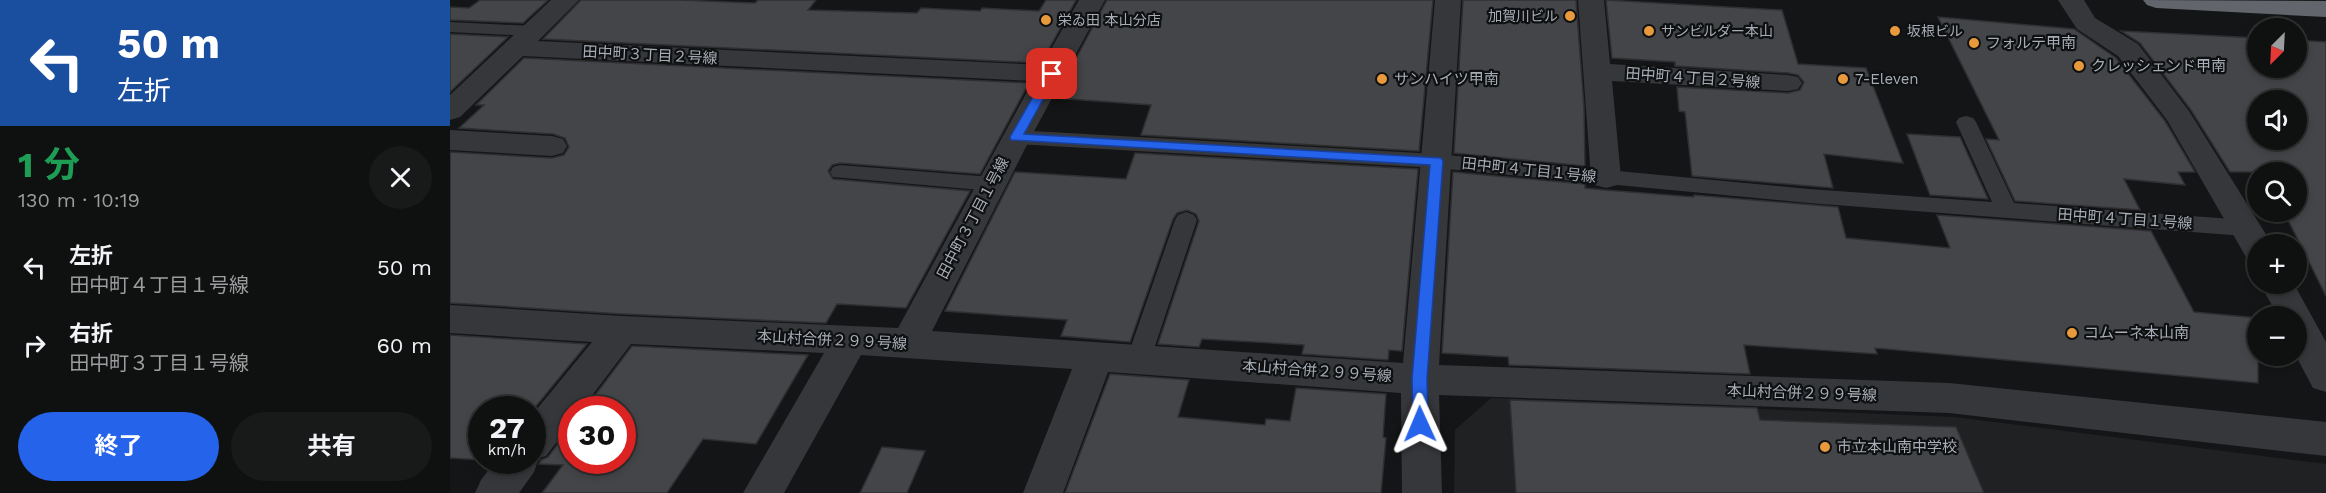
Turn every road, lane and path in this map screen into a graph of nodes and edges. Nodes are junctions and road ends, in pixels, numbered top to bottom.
1 (566, 0) edge
2 (1092, 0) edge
3 (1448, 0) edge
4 (1591, 0) edge
5 (2071, 0) edge
6 (2156, 0) edge
7 (2326, 9) edge
8 (450, 27) edge
9 (524, 40) junction
10 (1598, 72) junction
11 (1052, 74) junction
12 (1788, 83) dead end
13 (450, 111) edge
14 (1966, 122) dead end
15 (1016, 137) junction
16 (450, 140) edge
17 (552, 146) dead end
18 (1436, 161) junction
19 (840, 172) dead end
20 (1606, 178) junction
21 (992, 184) junction
22 (2006, 210) junction
23 (1186, 220) dead end
24 (2249, 234) edge
25 (2247, 238) edge
26 (450, 319) edge
27 (622, 330) junction
28 (850, 340) junction
29 (2307, 340) edge
30 (908, 343) junction
31 (1095, 356) junction
32 (1139, 358) junction
33 (2326, 377) edge
34 (1420, 379) junction
35 (546, 426) edge
36 (2326, 439) edge
37 (509, 474) edge
38 (495, 493) edge
39 (763, 493) edge
40 (1043, 493) edge
41 (1422, 493) edge

1 - 9 street
2 - 11 street, 田中町３丁目１号線
3 - 18 street
4 - 10 street
5 - 24 street
6 - 7 highway
8 - 9 lane
9 - 11 street, 田中町３丁目２号線
9 - 13 street
10 - 12 street, 田中町４丁目２号線
10 - 20 street
11 - 15 street, 田中町３丁目１号線
14 - 22 lane
15 - 18 lane, 田中町４丁目１号線
15 - 21 street, 田中町３丁目１号線
16 - 17 street
18 - 20 lane, 田中町４丁目１号線
18 - 34 street
19 - 21 lane
20 - 22 lane, 田中町４丁目１号線
21 - 30 street, 田中町３丁目１号線
22 - 25 lane, 田中町４丁目１号線
23 - 32 lane
26 - 27 street, 本山村合併２９９号線
27 - 28 street, 本山村合併２９９号線
27 - 35 street
28 - 30 street, 本山村合併２９９号線
28 - 39 street
29 - 33 street
30 - 31 street, 本山村合併２９９号線
31 - 32 street, 本山村合併２９９号線
31 - 40 street
32 - 34 street, 本山村合併２９９号線
34 - 36 street, 本山村合併２９９号線
34 - 41 street
37 - 38 street

